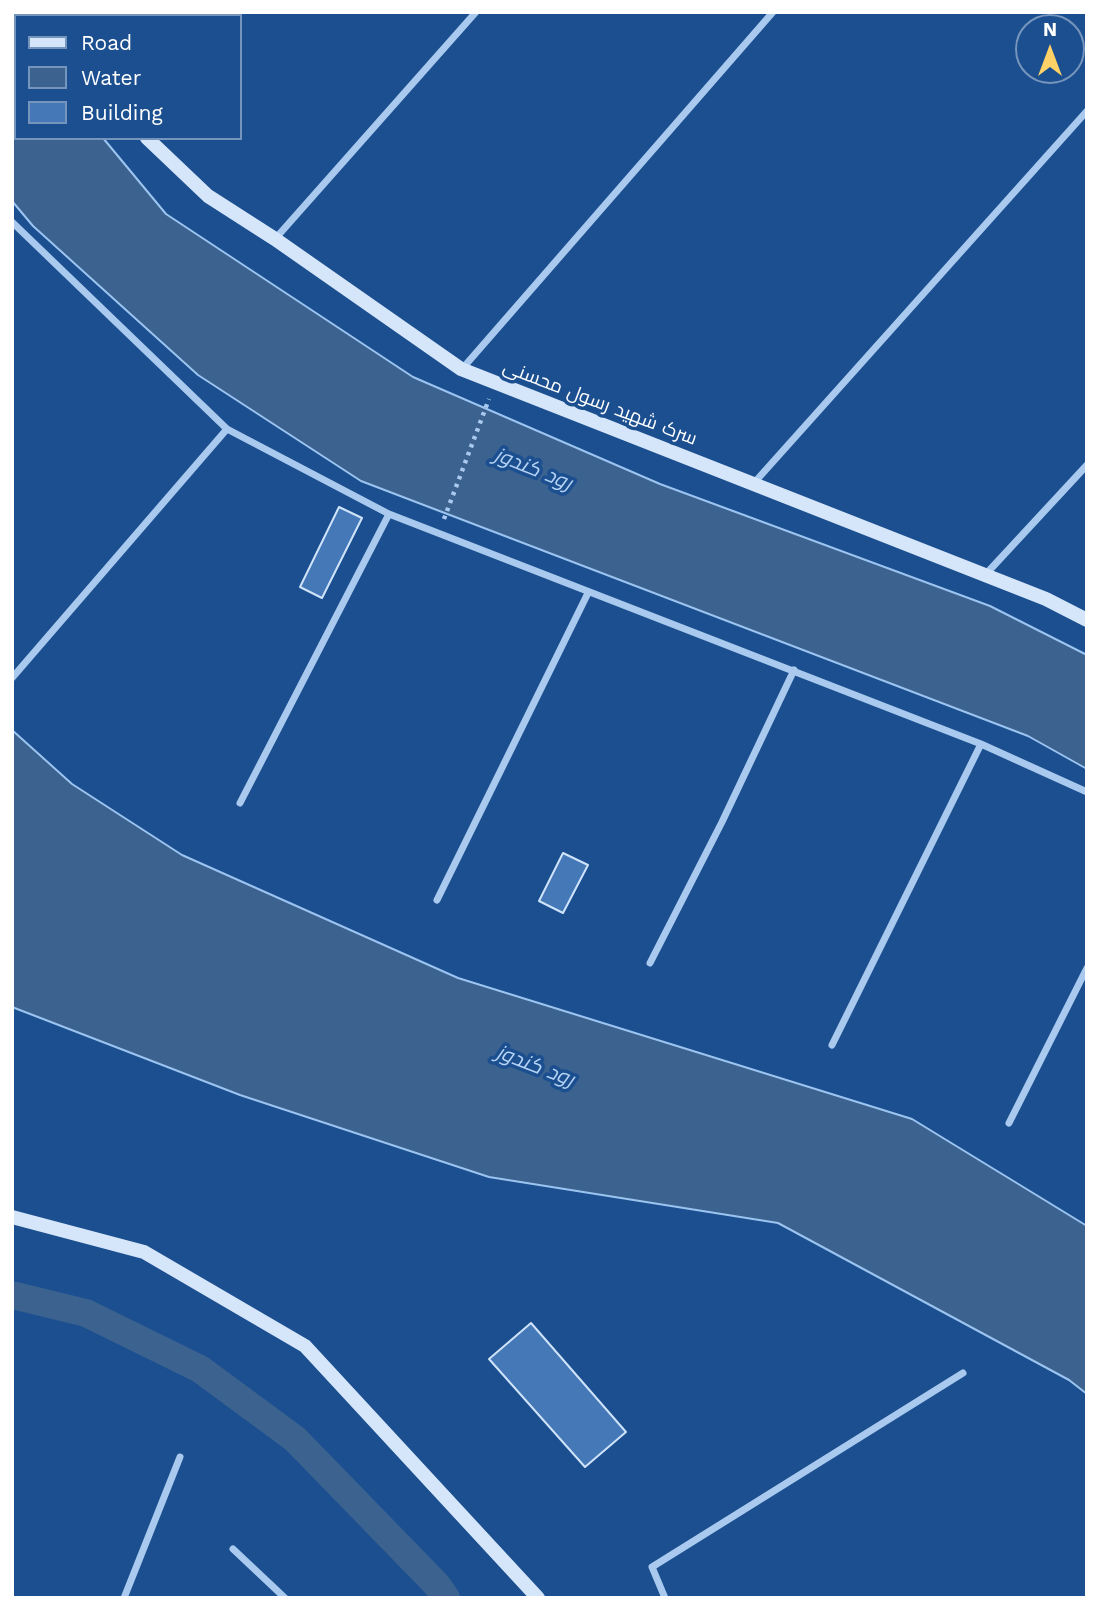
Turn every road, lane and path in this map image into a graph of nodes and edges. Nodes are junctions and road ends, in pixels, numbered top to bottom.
1 (476, 12) edge
2 (773, 12) edge
3 (1087, 111) edge
4 (149, 140) edge
5 (12, 222) edge
6 (275, 239) junction
7 (461, 369) junction
8 (495, 382) junction
9 (226, 429) junction
10 (1087, 465) edge
11 (754, 484) junction
12 (390, 514) junction
13 (439, 533) junction
14 (986, 575) junction
15 (588, 593) junction
16 (1087, 620) edge
17 (794, 670) junction
18 (12, 678) edge
19 (981, 744) junction
20 (1087, 792) edge
21 (240, 803) dead end
22 (437, 900) dead end
23 (650, 963) dead end
24 (1087, 968) edge
25 (832, 1045) dead end
26 (1009, 1123) dead end
27 (12, 1217) edge
28 (963, 1373) dead end
29 (180, 1457) dead end
30 (233, 1549) dead end
31 (124, 1598) edge
32 (285, 1598) edge
33 (538, 1598) edge
34 (665, 1598) edge

1 - 6 street
2 - 7 street
3 - 11 street
4 - 6 street, سرک شهید رسول محسنی
5 - 9 street
6 - 7 street, سرک شهید رسول محسنی
7 - 8 street, سرک شهید رسول محسنی
8 - 11 street, سرک شهید رسول محسنی
8 - 13 path
9 - 12 street
9 - 18 street
10 - 14 street
11 - 14 street, سرک شهید رسول محسنی
12 - 13 street
12 - 21 street
13 - 15 street
14 - 16 street, سرک شهید رسول محسنی
15 - 17 street
15 - 22 street
17 - 19 street
17 - 23 street
19 - 20 street
19 - 25 street
24 - 26 street
27 - 33 street
28 - 34 street
29 - 31 street
30 - 32 street

